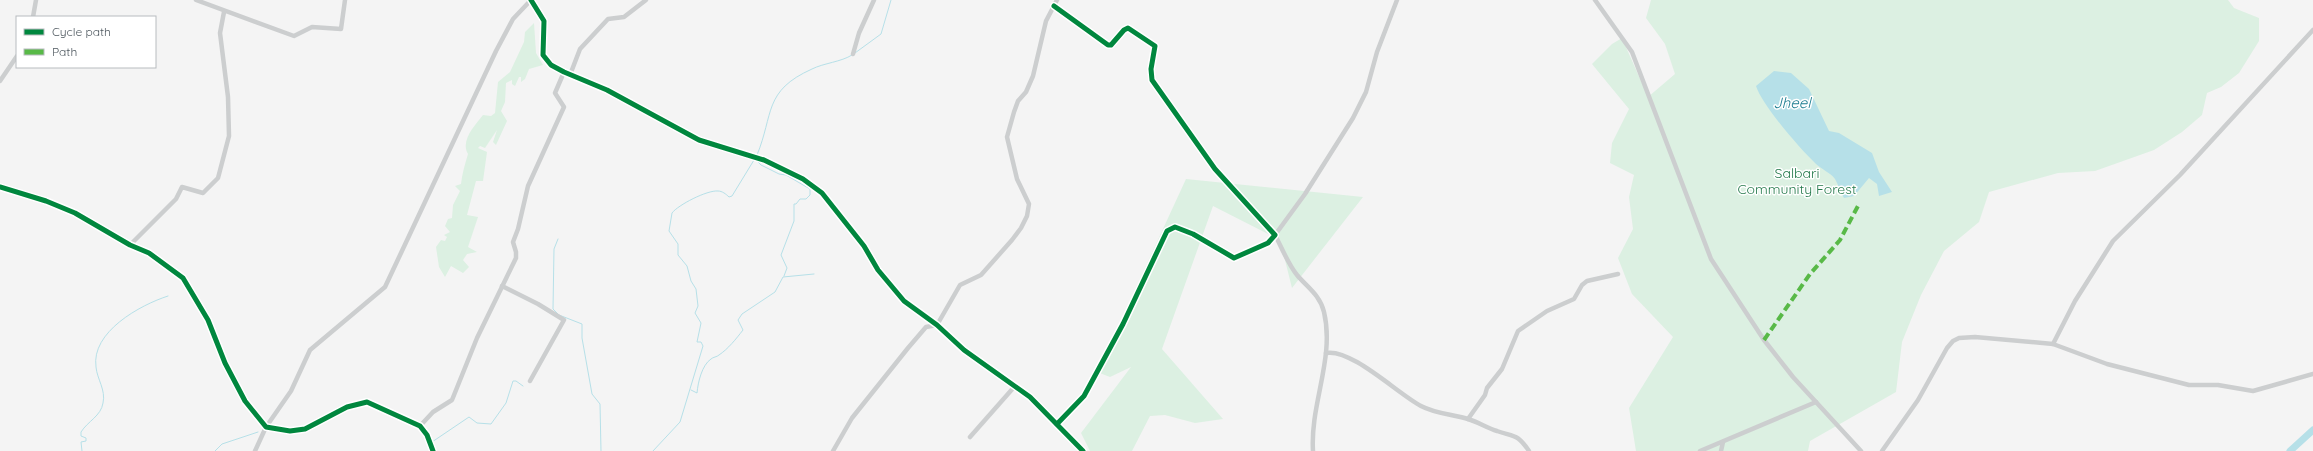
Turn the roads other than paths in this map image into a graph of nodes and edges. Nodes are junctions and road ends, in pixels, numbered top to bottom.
1 (36, 0) edge
2 (196, 0) edge
3 (345, 0) edge
4 (531, 0) edge
5 (646, 0) edge
6 (874, 0) edge
7 (1057, 0) edge
8 (1397, 0) edge
9 (1595, 0) edge
10 (1054, 6) junction
11 (224, 12) junction
12 (33, 16) edge
13 (2313, 30) edge
14 (853, 54) dead end
15 (16, 58) edge
16 (564, 72) junction
17 (570, 75) junction
18 (0, 82) edge
19 (0, 187) edge
20 (1275, 235) junction
21 (130, 245) junction
22 (1618, 274) dead end
23 (502, 286) junction
24 (937, 325) junction
25 (2053, 344) junction
26 (1326, 353) junction
27 (2313, 374) edge
28 (530, 381) dead end
29 (1015, 386) junction
30 (1816, 402) junction
31 (1468, 419) junction
32 (1057, 424) junction
33 (266, 426) junction
34 (420, 426) junction
35 (970, 437) dead end
36 (1723, 442) junction
37 (254, 451) edge
38 (433, 451) edge
39 (833, 451) edge
40 (1083, 451) edge
41 (1313, 451) edge
42 (1529, 451) edge
43 (1700, 451) edge
44 (1721, 451) edge
45 (1861, 451) edge
46 (1882, 451) edge

1 - 12 street
2 - 11 street
3 - 11 street
4 - 16 street
4 - 33 street
5 - 17 street
6 - 14 street
7 - 10 street
8 - 20 street
9 - 30 street
10 - 20 street
10 - 24 street
11 - 21 street
13 - 25 street
15 - 18 street
16 - 17 street
16 - 23 street
17 - 24 street
19 - 21 street
20 - 26 street
20 - 32 street
21 - 33 street
22 - 31 street
23 - 28 street
23 - 34 street
24 - 29 street
24 - 39 street
25 - 27 street
25 - 46 street
26 - 31 street
26 - 41 street
29 - 32 street
29 - 35 street
30 - 36 street
30 - 45 street
31 - 42 street
32 - 40 street
33 - 34 street
33 - 37 street
34 - 38 street
36 - 43 street
36 - 44 street

